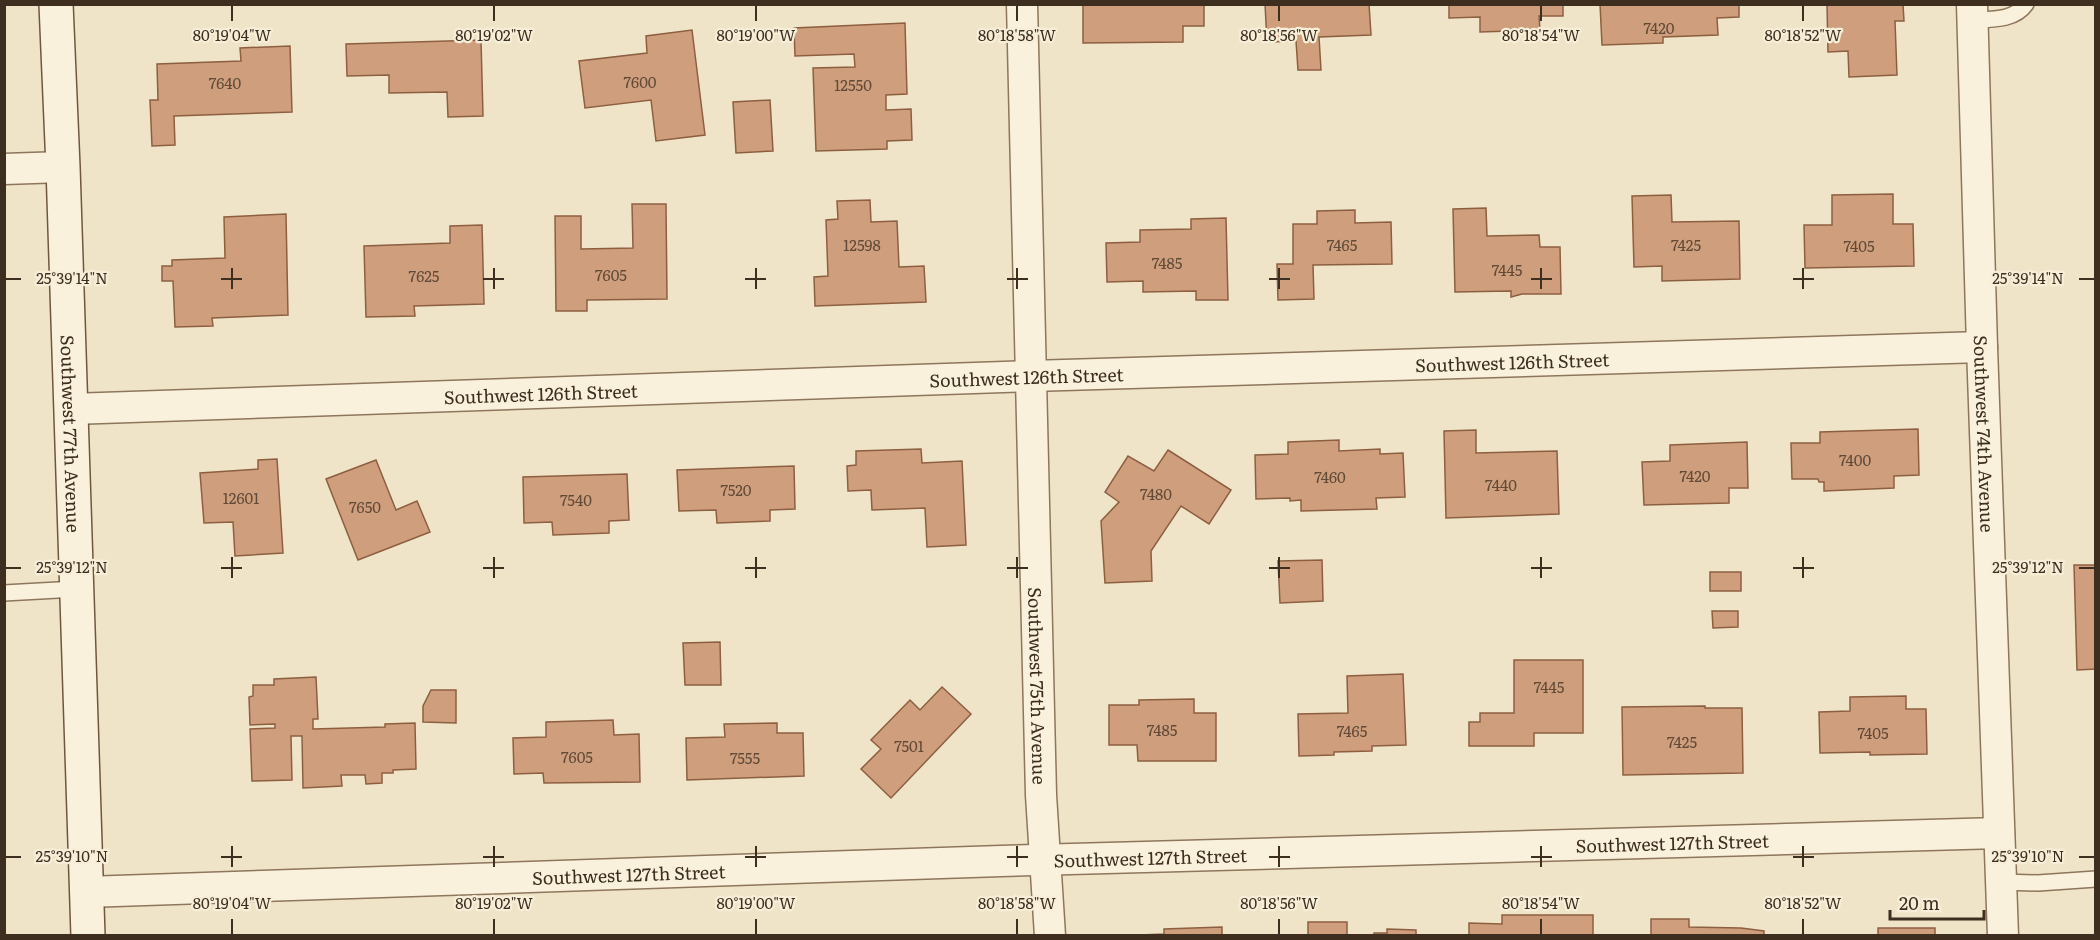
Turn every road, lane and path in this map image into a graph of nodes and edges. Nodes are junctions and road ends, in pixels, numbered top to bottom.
1 (56, 4) edge
2 (1022, 4) edge
3 (2026, 4) edge
4 (1972, 12) edge
5 (63, 167) junction
6 (4, 169) edge
7 (1982, 347) junction
8 (1031, 376) junction
9 (71, 409) junction
10 (75, 589) junction
11 (4, 593) edge
12 (1999, 833) junction
13 (1045, 860) junction
14 (2096, 879) edge
15 (2001, 882) junction
16 (86, 892) junction
17 (88, 936) edge
18 (1050, 936) edge
19 (2003, 936) edge

1 - 5 street, Southwest 77th Avenue
2 - 8 street, Southwest 75th Avenue
3 - 4 lane
4 - 7 street, Southwest 74th Avenue
5 - 6 street
5 - 9 street, Southwest 77th Avenue
7 - 8 street, Southwest 126th Street
7 - 12 street, Southwest 74th Avenue
8 - 9 street, Southwest 126th Street
8 - 13 street, Southwest 75th Avenue
9 - 10 street, Southwest 77th Avenue
10 - 11 lane
10 - 16 street, Southwest 77th Avenue
12 - 13 street, Southwest 127th Street
12 - 15 street, Southwest 74th Avenue
13 - 16 street, Southwest 127th Street
13 - 18 street, Southwest 75th Avenue
14 - 15 lane
15 - 19 street, Southwest 74th Avenue
16 - 17 street, Southwest 77th Avenue

